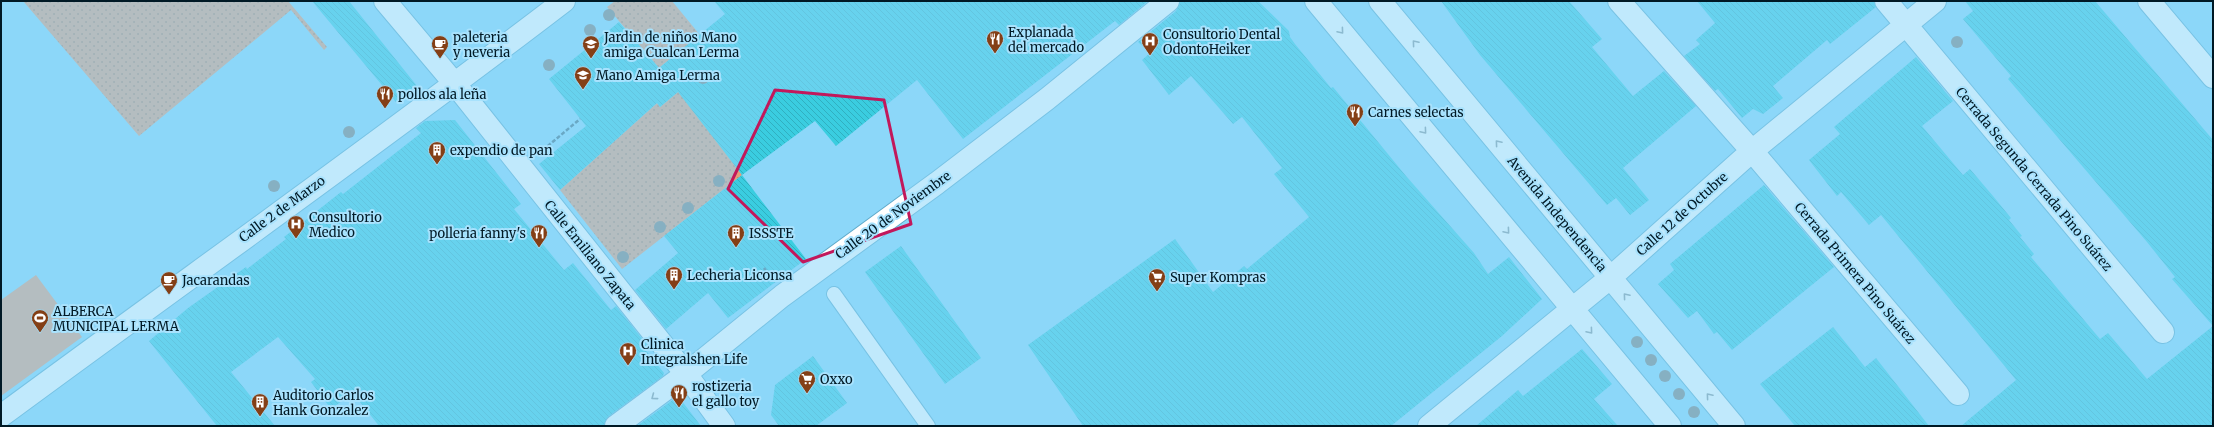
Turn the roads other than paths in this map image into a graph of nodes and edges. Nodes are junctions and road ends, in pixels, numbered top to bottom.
1 (385, 1) edge
2 (564, 1) edge
3 (1168, 1) edge
4 (1316, 1) edge
5 (1380, 1) edge
6 (1619, 1) edge
7 (1886, 1) edge
8 (1935, 1) edge
9 (2149, 1) edge
10 (1906, 25) junction
11 (2213, 77) edge
12 (455, 84) junction
13 (1752, 151) junction
14 (1610, 278) junction
15 (834, 294) dead end
16 (1572, 309) junction
17 (2163, 332) dead end
18 (686, 374) junction
19 (1958, 394) dead end
20 (1, 416) edge
21 (616, 426) edge
22 (724, 426) edge
23 (928, 426) edge
24 (1431, 426) edge
25 (1670, 426) edge
26 (1734, 426) edge

1 - 12 street, Calle Emiliano Zapata
2 - 12 street, Calle 2 de Marzo
3 - 18 street, Calle 20 de Noviembre
4 -> 16 street
14 -> 5 street, Avenida Independencia
6 - 13 street, Cerrada Primera Pino Suárez
7 - 10 street, Cerrada Segunda Cerrada Pino Suárez
8 - 10 street, Calle 12 de Octubre
9 - 11 street
10 - 13 street, Calle 12 de Octubre
10 - 17 street, Cerrada Segunda Cerrada Pino Suárez
12 - 18 street, Calle Emiliano Zapata
12 - 20 street, Calle 2 de Marzo
13 - 14 street, Calle 12 de Octubre
13 - 19 street, Cerrada Primera Pino Suárez
14 - 16 street, Calle 12 de Octubre
26 -> 14 street, Avenida Independencia
15 - 23 lane
16 - 24 street, Calle 12 de Octubre
16 -> 25 street
18 -> 21 street, Calle 20 de Noviembre
18 - 22 street, Calle Emiliano Zapata

